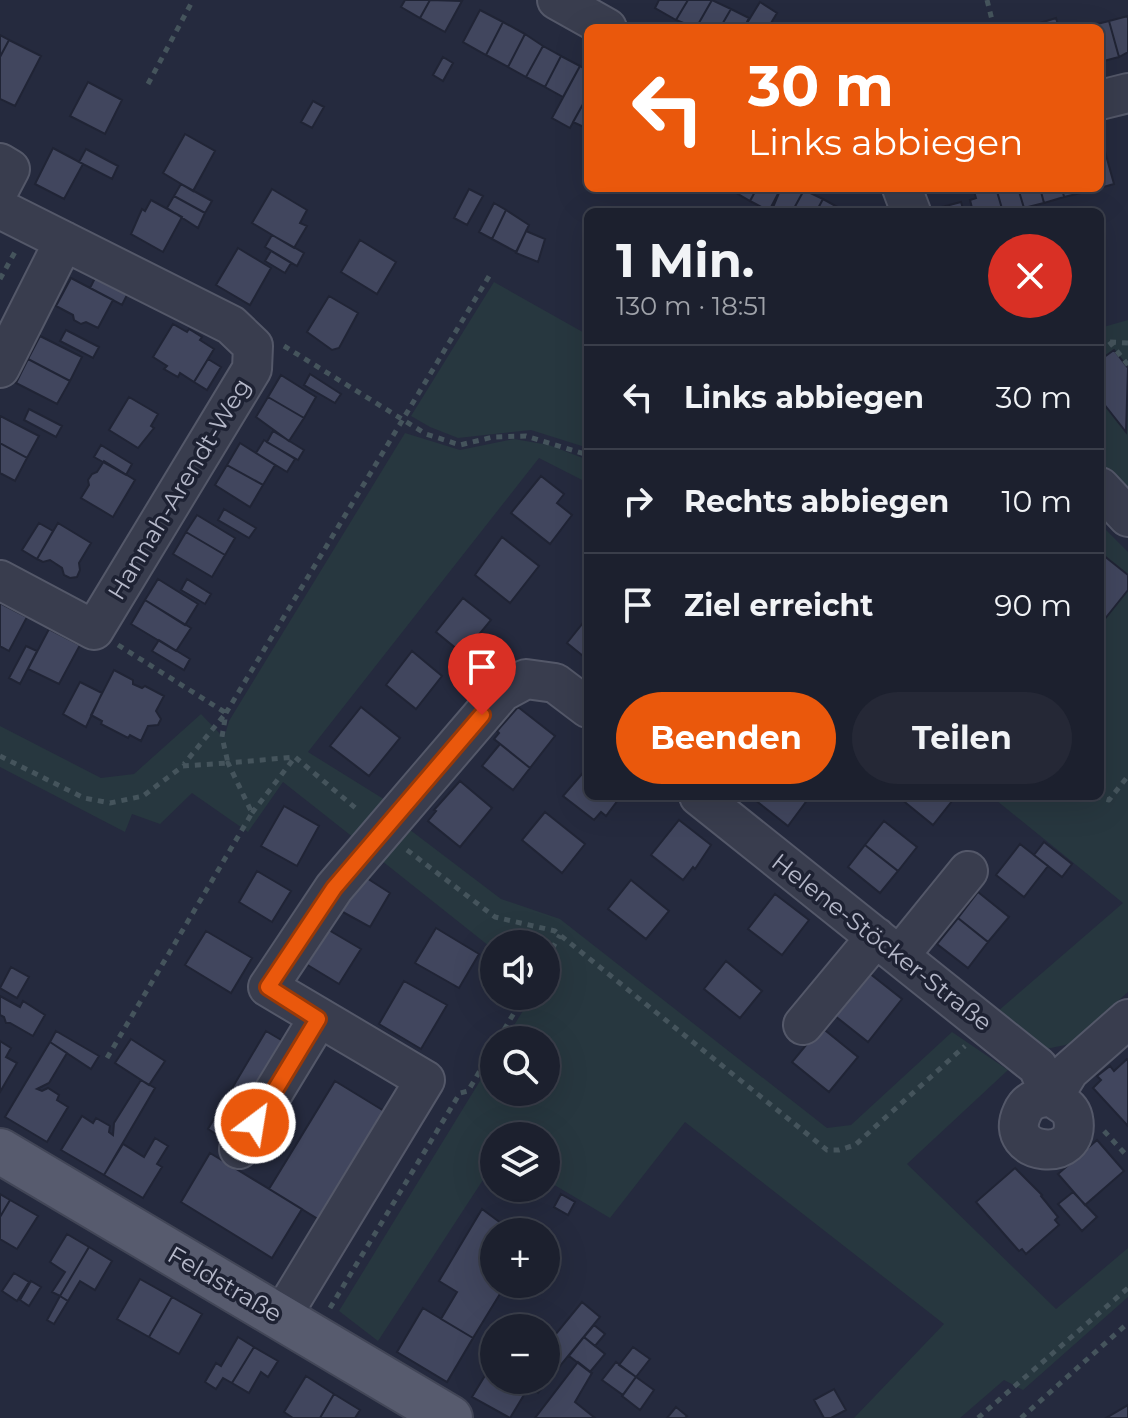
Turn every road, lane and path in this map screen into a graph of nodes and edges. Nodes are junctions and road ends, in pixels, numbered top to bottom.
1 (193, 0) edge
2 (557, 0) edge
3 (987, 0) edge
4 (600, 24) edge
5 (993, 24) edge
6 (148, 84) dead end
7 (1128, 93) edge
8 (1104, 99) edge
9 (0, 163) edge
10 (0, 188) edge
11 (0, 209) edge
12 (64, 241) junction
13 (491, 273) dead end
14 (1110, 342) junction
15 (1104, 343) edge
16 (1128, 343) edge
17 (253, 346) junction
18 (1128, 365) edge
19 (0, 368) edge
20 (404, 419) junction
21 (584, 454) edge
22 (1104, 491) edge
23 (1128, 517) edge
24 (0, 580) edge
25 (94, 630) junction
26 (584, 705) edge
27 (226, 713) junction
28 (0, 756) edge
29 (295, 757) junction
30 (228, 763) junction
31 (183, 766) junction
32 (1128, 776) edge
33 (1104, 799) edge
34 (704, 800) edge
35 (252, 813) junction
36 (382, 830) junction
37 (968, 871) dead end
38 (551, 930) edge
39 (560, 935) edge
40 (888, 946) junction
41 (318, 1019) junction
42 (1128, 1019) edge
43 (803, 1025) dead end
44 (988, 1025) junction
45 (107, 1058) dead end
46 (480, 1071) edge
47 (239, 1149) dead end
48 (0, 1151) edge
49 (1128, 1288) edge
50 (1128, 1323) edge
51 (297, 1327) junction
52 (450, 1418) edge
53 (978, 1418) edge
54 (1021, 1418) edge

1 - 6 path
2 - 4 street
3 - 5 path
7 - 8 street
9 - 10 street
11 - 12 street, Hannah-Arendt-Weg
12 - 17 street, Hannah-Arendt-Weg
12 - 19 street
13 - 20 path
14 - 15 path
14 - 16 path
14 - 18 path
17 - 20 path
17 - 25 street, Hannah-Arendt-Weg
20 - 21 path
20 - 27 path
22 - 23 street
24 - 25 street
25 - 27 path
26 - 36 street
27 - 30 path
27 - 31 path
28 - 31 path
29 - 30 path
29 - 35 path
29 - 36 path
30 - 31 path
30 - 35 path
32 - 33 path
34 - 40 street, Helene-Stöcker-Straße
35 - 45 path
36 - 38 path
36 - 41 street
37 - 40 street
39 - 44 path
40 - 43 street
40 - 44 street, Helene-Stöcker-Straße
41 - 47 street
41 - 51 street
42 - 44 street, Helene-Stöcker-Straße
46 - 51 path
48 - 51 main road, Feldstraße
49 - 53 path
50 - 54 path
51 - 52 main road, Feldstraße

